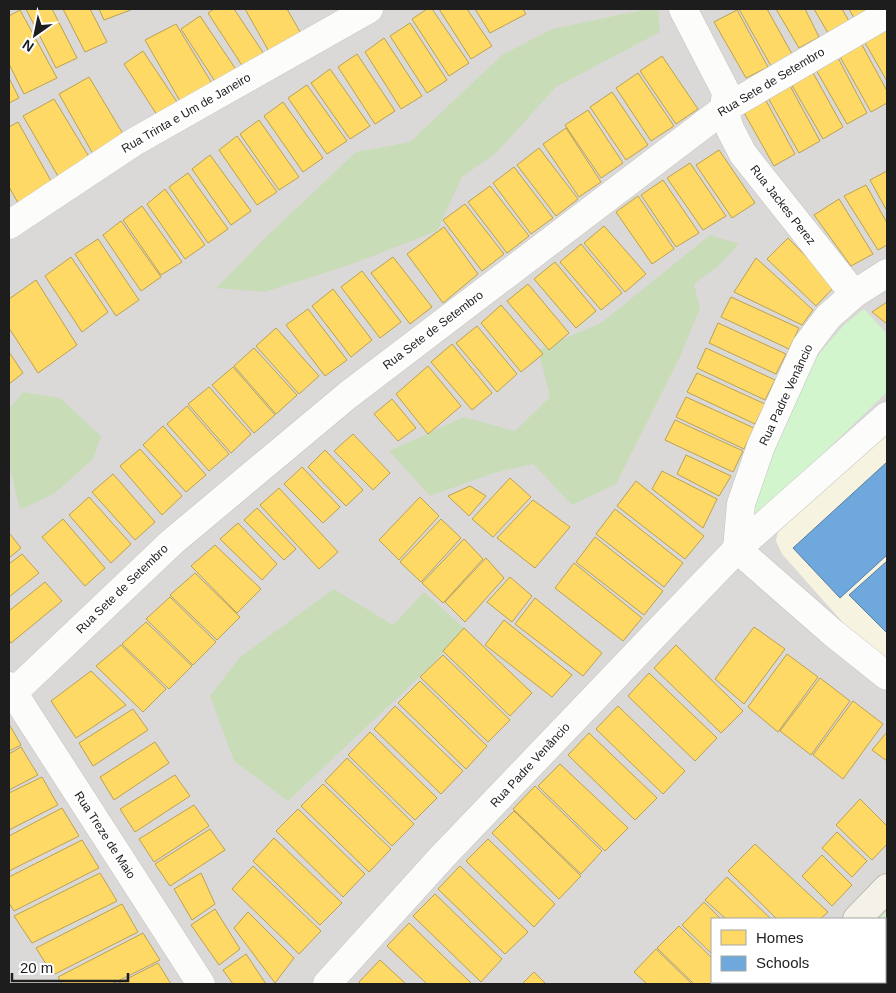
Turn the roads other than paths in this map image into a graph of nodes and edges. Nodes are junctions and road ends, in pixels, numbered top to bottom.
1 (368, 9) edge
2 (683, 9) edge
3 (887, 14) edge
4 (724, 109) junction
5 (9, 225) edge
6 (887, 273) edge
7 (854, 294) junction
8 (887, 416) edge
9 (736, 549) junction
10 (887, 676) edge
11 (11, 689) edge
12 (887, 888) edge
13 (858, 918) edge
14 (201, 984) edge
15 (327, 984) edge

1 - 5 street, Rua Trinta e Um de Janeiro
2 - 4 street, Rua Jackes Perez
3 - 4 street, Rua Sete de Setembro
4 - 7 street, Rua Jackes Perez
4 - 11 street, Rua Sete de Setembro
6 - 7 street, Rua Padre Venâncio
7 - 9 street, Rua Padre Venâncio
8 - 9 street, Rua Padre Venâncio
9 - 10 street
9 - 15 street, Rua Padre Venâncio
11 - 14 street, Rua Treze de Maio
12 - 13 main road

